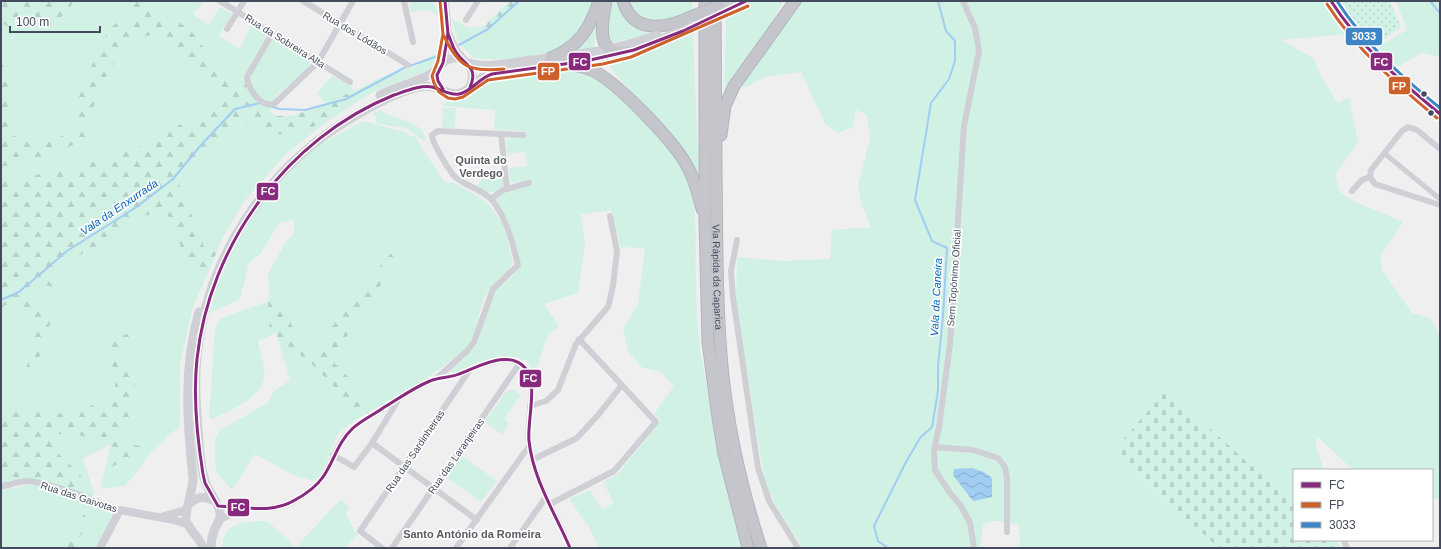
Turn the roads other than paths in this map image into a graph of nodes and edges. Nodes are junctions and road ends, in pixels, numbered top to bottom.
1 (220, 1) edge
2 (244, 1) edge
3 (303, 1) edge
4 (353, 1) edge
5 (404, 1) edge
6 (445, 1) edge
7 (478, 1) edge
8 (599, 1) edge
9 (606, 1) edge
10 (622, 1) edge
11 (745, 1) edge
12 (795, 1) edge
13 (963, 1) edge
14 (1331, 1) edge
15 (717, 3) edge
16 (237, 12) junction
17 (466, 20) dead end
18 (693, 20) junction
19 (340, 23) junction
20 (227, 29) dead end
21 (272, 34) junction
22 (448, 34) junction
23 (413, 42) dead end
24 (610, 49) junction
25 (629, 52) junction
26 (551, 58) junction
27 (318, 62) junction
28 (466, 62) junction
29 (442, 64) junction
30 (565, 64) junction
31 (408, 65) dead end
32 (350, 82) dead end
33 (470, 87) junction
34 (443, 89) junction
35 (1440, 114) edge
36 (501, 134) junction
37 (523, 135) dead end
38 (1440, 149) edge
39 (1384, 153) junction
40 (716, 172) junction
41 (1370, 177) junction
42 (529, 183) dead end
43 (507, 189) junction
44 (1352, 191) dead end
45 (491, 199) junction
46 (1440, 199) edge
47 (1440, 205) edge
48 (610, 216) dead end
49 (705, 221) junction
50 (737, 240) dead end
51 (579, 339) junction
52 (520, 363) junction
53 (470, 370) junction
54 (436, 379) junction
55 (621, 386) junction
56 (398, 399) junction
57 (530, 406) junction
58 (372, 443) junction
59 (529, 446) junction
60 (935, 448) junction
61 (333, 455) junction
62 (532, 460) junction
63 (404, 467) junction
64 (1, 487) edge
65 (433, 488) junction
66 (546, 497) junction
67 (217, 503) junction
68 (550, 504) junction
69 (188, 506) junction
70 (257, 507) junction
71 (120, 510) junction
72 (158, 517) junction
73 (220, 520) junction
74 (476, 520) junction
75 (190, 527) junction
76 (214, 529) junction
77 (1007, 532) dead end
78 (100, 548) edge
79 (203, 548) edge
80 (211, 548) edge
81 (382, 548) edge
82 (392, 548) edge
83 (456, 548) edge
84 (510, 548) edge
85 (570, 548) edge
86 (748, 548) edge
87 (761, 548) edge
88 (798, 548) edge
89 (974, 548) edge

1 - 16 street, Rua da Sobreira Alta
2 - 16 street
3 - 19 street, Rua dos Lódãos
4 - 19 street
5 - 23 street
6 - 22 street
7 - 17 street
8 - 26 highway
9 - 24 highway
10 - 18 highway
11 - 15 main road
12 - 40 highway
13 - 60 street, Sem Topónimo Oficial
14 - 35 street
15 - 18 highway, bridge
15 - 40 highway, Via Rápida da Caparica
15 - 49 highway, Via Rápida da Caparica
16 - 20 street
16 - 21 street, Rua da Sobreira Alta
18 - 24 main road
18 - 25 main road
19 - 27 street
19 - 31 street, Rua dos Lódãos
21 - 27 street, Rua da Sobreira Alta
21 - 27 street
22 - 28 street
22 - 29 street
24 - 25 highway
24 - 26 main road
25 - 30 main road
26 - 28 main road
27 - 32 street, Rua da Sobreira Alta
28 - 29 main road
28 - 33 main road
29 - 34 main road
29 - 69 main road
30 - 33 main road
30 - 49 highway
33 - 34 main road
34 - 67 main road
36 - 37 street
36 - 43 street
36 - 45 street
38 - 39 street
39 - 41 street
39 - 46 street
40 - 87 highway, Via Rápida da Caparica
41 - 44 street
41 - 47 street
42 - 43 street
43 - 45 street
45 - 54 street
48 - 51 street
49 - 86 highway, Via Rápida da Caparica
50 - 88 street
51 - 55 street
51 - 57 street
52 - 53 street
52 - 57 street
52 - 65 street, Rua das Laranjeiras
53 - 54 street
53 - 63 street, Rua das Sardinheiras
54 - 56 street
55 - 62 street
55 - 68 street
56 - 58 street
56 - 61 street
57 - 59 street
58 - 61 street
58 - 63 street
59 - 62 street
59 - 74 street
60 - 77 street
60 - 89 street, Sem Topónimo Oficial
61 - 70 street
62 - 66 street
63 - 65 street
63 - 81 street, Rua das Sardinheiras
64 - 71 street, Rua das Gaivotas
65 - 74 street
65 - 82 street, Rua das Laranjeiras
66 - 68 street
66 - 84 street
67 - 69 main road
67 - 70 street
67 - 73 main road
68 - 85 street
69 - 72 street
69 - 75 main road
70 - 73 street
71 - 72 street, Rua das Gaivotas
71 - 78 street
72 - 75 street, Rua das Gaivotas
73 - 76 main road
74 - 83 street
75 - 76 main road
75 - 79 main road
76 - 80 main road

